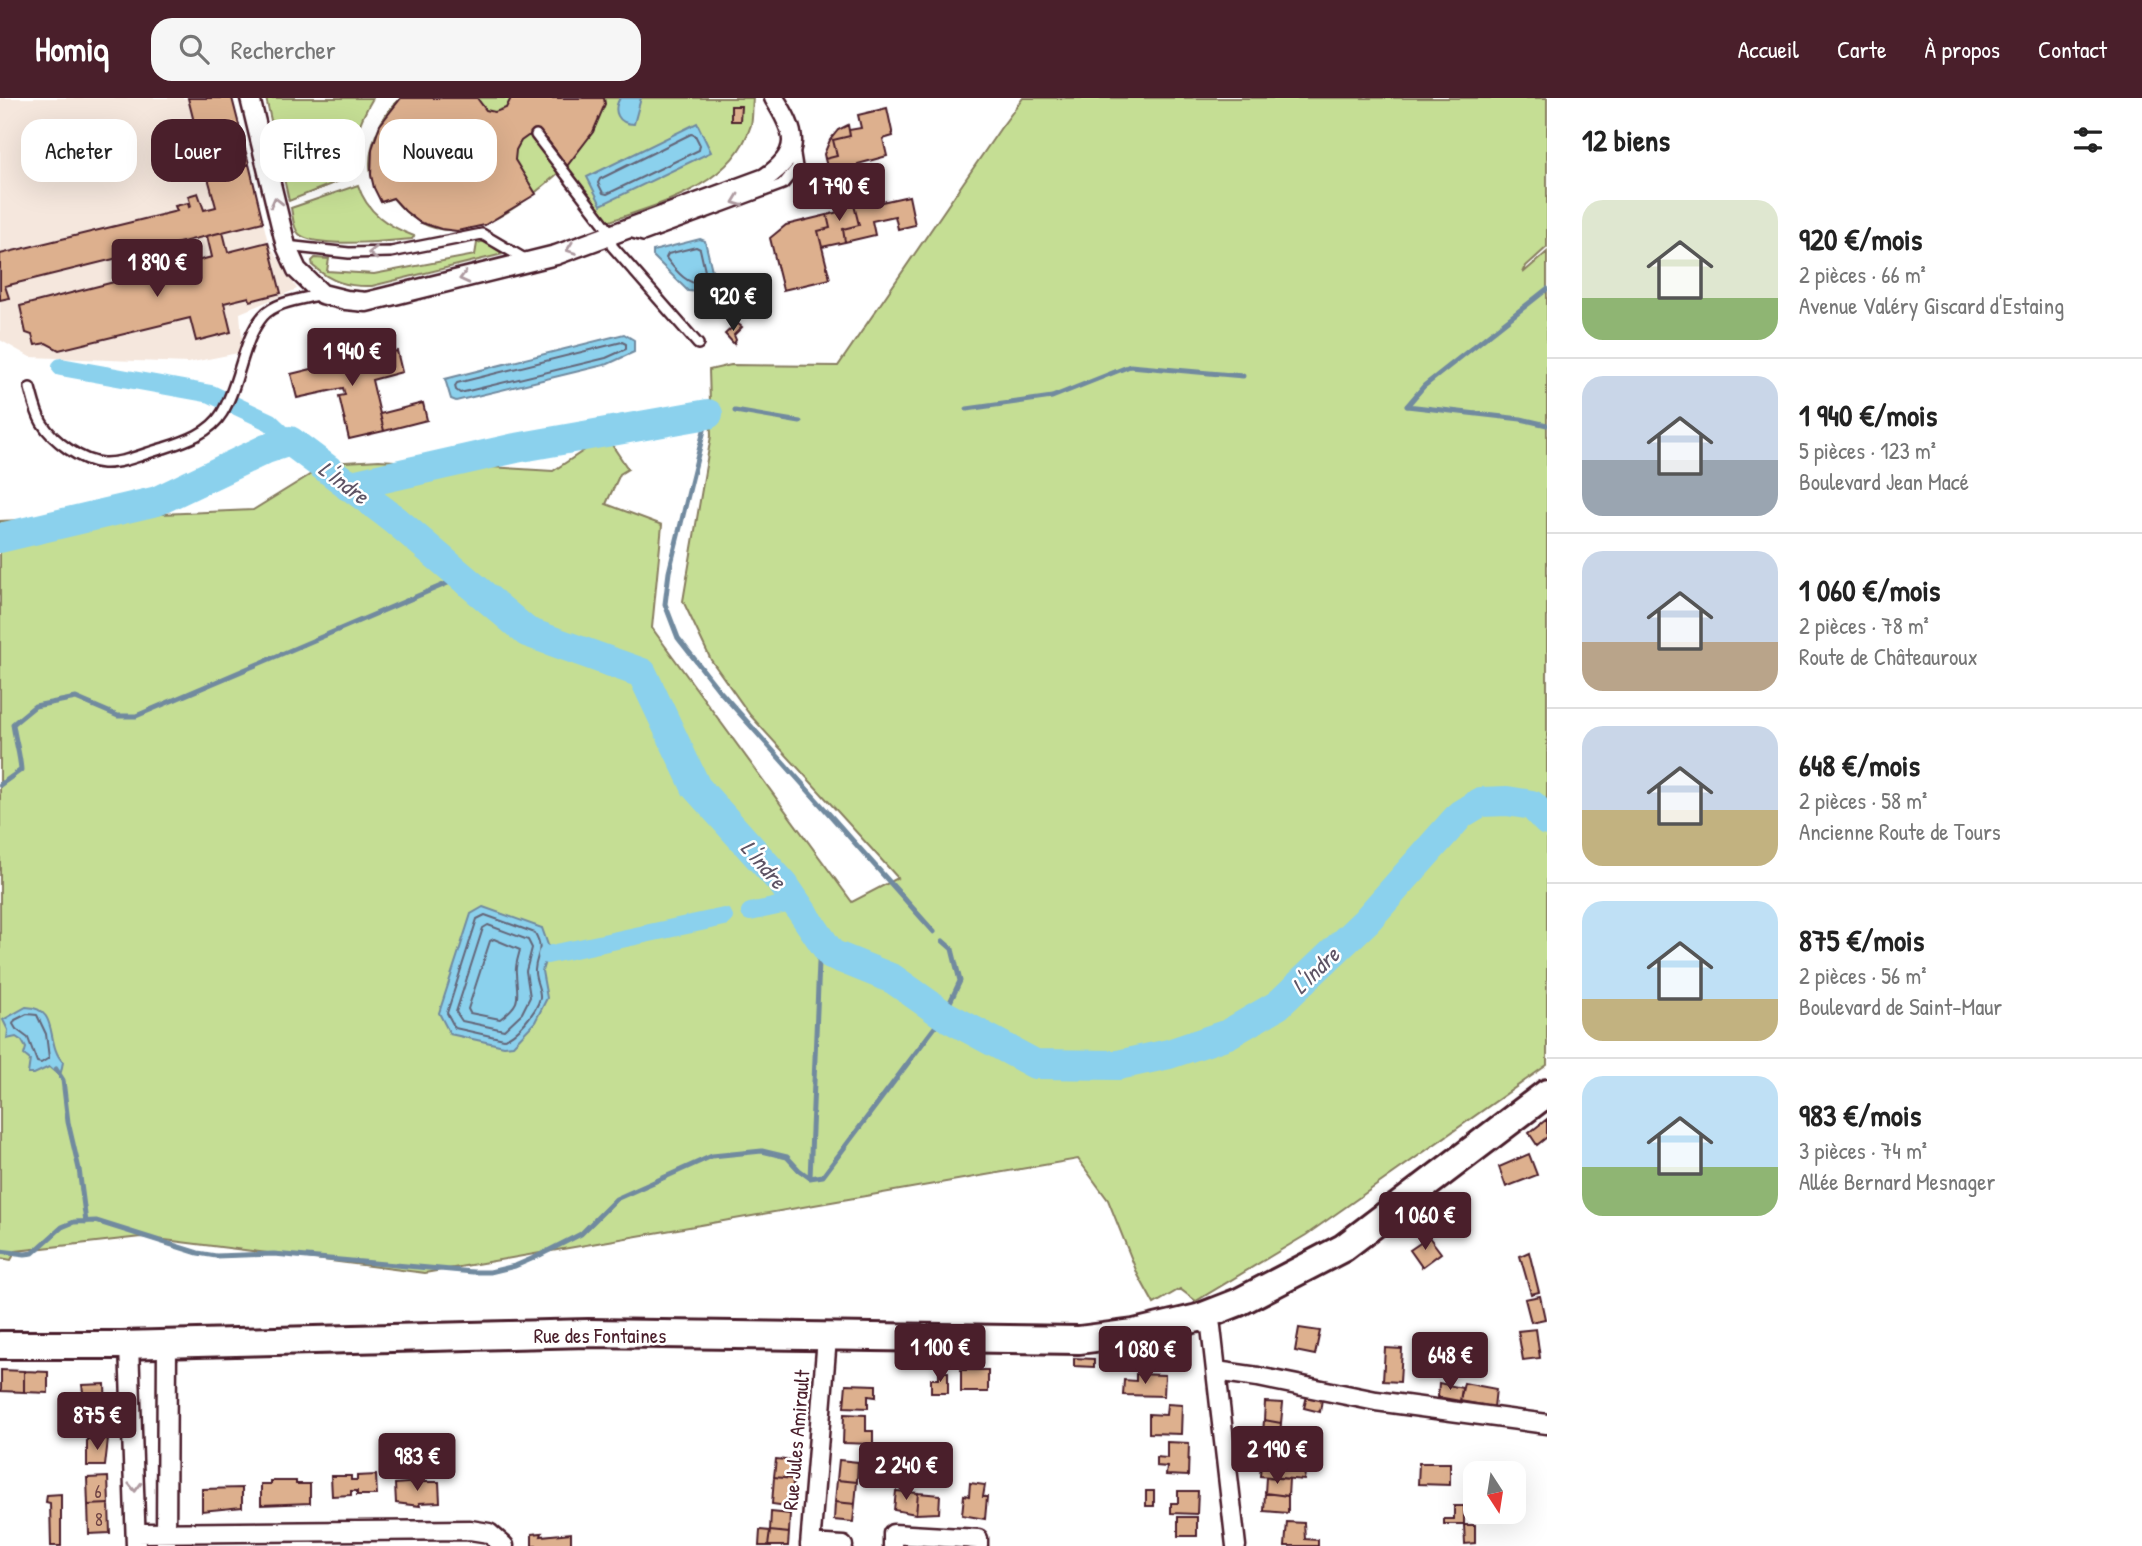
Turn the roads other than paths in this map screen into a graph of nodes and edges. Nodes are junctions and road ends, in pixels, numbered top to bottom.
1 (250, 98) edge
2 (774, 98) edge
3 (536, 135) dead end
4 (618, 233) junction
5 (286, 246) junction
6 (530, 261) junction
7 (322, 294) junction
8 (698, 344) dead end
9 (30, 388) dead end
10 (1547, 1093) edge
11 (1198, 1318) junction
12 (827, 1338) junction
13 (167, 1344) junction
14 (0, 1345) edge
15 (129, 1345) junction
16 (1216, 1371) junction
17 (1547, 1424) edge
18 (136, 1539) edge
19 (166, 1539) edge
20 (810, 1545) edge
21 (504, 1546) edge
22 (843, 1546) edge
23 (892, 1546) edge
24 (978, 1546) edge
25 (1236, 1546) edge

5 -> 1 street
2 -> 4 street
3 - 4 lane
4 -> 6 street
4 - 8 lane
6 -> 5 lane
5 - 7 street
6 -> 7 street
7 - 9 lane
10 - 11 street, Rue des Fontaines
11 - 12 street, Rue des Fontaines
11 - 16 street
12 - 13 street, Rue des Fontaines
12 - 20 street, Rue Jules Amirault
13 - 15 street, Rue des Fontaines
13 - 19 street
14 - 15 street, Rue des Fontaines
15 -> 18 street
16 - 17 street
16 - 25 street
18 - 19 street
19 - 21 street
20 - 22 street
23 - 24 street

